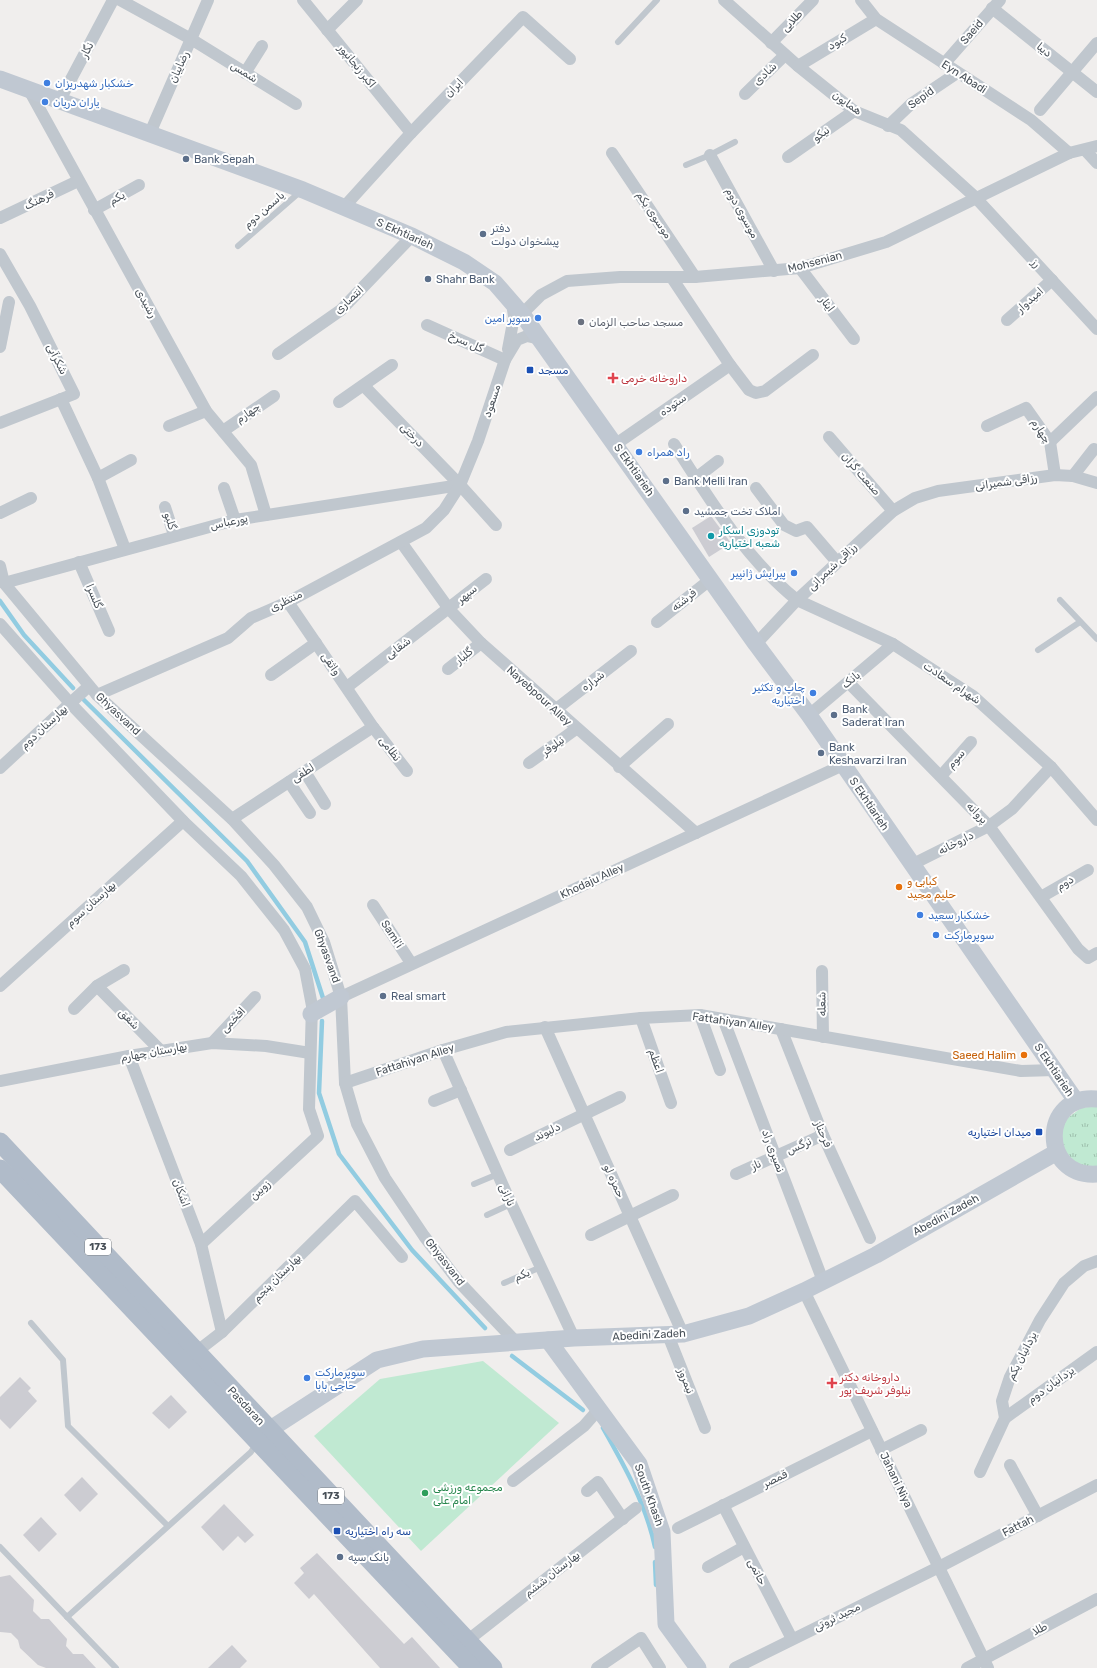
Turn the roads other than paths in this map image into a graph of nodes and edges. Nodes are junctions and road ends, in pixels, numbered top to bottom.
1 (113, 0) edge
2 (120, 0) edge
3 (208, 0) edge
4 (303, 0) edge
5 (357, 0) edge
6 (657, 0) edge
7 (724, 0) edge
8 (813, 0) edge
9 (861, 0) edge
10 (996, 4) edge
11 (876, 19) junction
12 (327, 30) junction
13 (191, 39) junction
14 (618, 42) dead end
15 (771, 43) junction
16 (1097, 43) edge
17 (262, 46) dead end
18 (785, 55) junction
19 (570, 59) dead end
20 (944, 64) junction
21 (798, 66) junction
22 (1072, 72) junction
23 (245, 73) junction
24 (957, 73) junction
25 (0, 79) edge
26 (28, 88) junction
27 (1097, 92) edge
28 (745, 94) dead end
29 (60, 100) junction
30 (296, 104) dead end
31 (1040, 110) dead end
32 (854, 111) junction
33 (888, 126) junction
34 (150, 133) junction
35 (411, 133) junction
36 (734, 142) dead end
37 (1097, 146) edge
38 (1085, 150) junction
39 (612, 153) dead end
40 (1069, 153) junction
41 (710, 155) junction
42 (788, 157) dead end
43 (1097, 163) edge
44 (686, 165) dead end
45 (78, 181) junction
46 (140, 185) dead end
47 (303, 190) junction
48 (975, 197) junction
49 (344, 207) junction
50 (94, 210) junction
51 (0, 218) edge
52 (412, 236) junction
53 (238, 246) dead end
54 (0, 254) edge
55 (800, 268) junction
56 (774, 271) junction
57 (695, 277) junction
58 (672, 278) junction
59 (1052, 280) junction
60 (512, 300) junction
61 (4, 302) edge
62 (30, 306) junction
63 (522, 314) junction
64 (1007, 320) dead end
65 (427, 325) dead end
66 (1097, 329) edge
67 (540, 339) junction
68 (854, 339) dead end
69 (0, 347) edge
70 (278, 354) dead end
71 (813, 355) dead end
72 (505, 360) junction
73 (392, 365) dead end
74 (730, 365) junction
75 (364, 386) junction
76 (274, 396) dead end
77 (1097, 397) edge
78 (61, 399) junction
79 (339, 402) dead end
80 (206, 411) junction
81 (0, 423) edge
82 (169, 426) dead end
83 (987, 426) dead end
84 (223, 431) junction
85 (829, 437) dead end
86 (1050, 442) junction
87 (616, 444) junction
88 (674, 444) dead end
89 (1094, 449) dead end
90 (131, 460) dead end
91 (718, 461) dead end
92 (1055, 475) junction
93 (1074, 476) junction
94 (98, 478) junction
95 (696, 478) junction
96 (1097, 483) edge
97 (460, 485) junction
98 (224, 488) dead end
99 (756, 488) dead end
100 (31, 498) dead end
101 (915, 498) joint
102 (165, 507) dead end
103 (893, 511) junction
104 (0, 513) edge
105 (266, 515) junction
106 (235, 520) junction
107 (496, 525) dead end
108 (174, 535) junction
109 (401, 542) junction
110 (125, 549) junction
111 (79, 562) junction
112 (837, 562) junction
113 (0, 566) edge
114 (486, 579) dead end
115 (710, 579) junction
116 (4, 583) junction
117 (797, 600) junction
118 (1060, 600) dead end
119 (288, 602) junction
120 (449, 609) junction
121 (657, 622) dead end
122 (1080, 622) junction
123 (0, 624) edge
124 (109, 630) dead end
125 (1097, 639) edge
126 (316, 643) junction
127 (481, 644) junction
128 (756, 644) junction
129 (893, 644) junction
130 (1038, 650) dead end
131 (631, 651) dead end
132 (448, 669) dead end
133 (271, 675) dead end
134 (849, 683) junction
135 (89, 686) junction
136 (347, 687) junction
137 (97, 695) junction
138 (70, 703) junction
139 (555, 710) junction
140 (809, 714) junction
141 (668, 724) dead end
142 (373, 727) junction
143 (576, 729) junction
144 (971, 742) dead end
145 (529, 763) dead end
146 (843, 765) junction
147 (619, 767) junction
148 (1051, 767) junction
149 (0, 768) edge
150 (407, 771) dead end
151 (305, 772) junction
152 (941, 776) junction
153 (289, 782) junction
154 (325, 804) dead end
155 (310, 813) dead end
156 (232, 819) junction
157 (1097, 820) edge
158 (183, 821) junction
159 (989, 826) junction
160 (696, 834) junction
161 (912, 865) junction
162 (1088, 870) dead end
163 (1041, 897) junction
164 (373, 905) dead end
165 (1092, 956) edge
166 (411, 963) junction
167 (124, 970) dead end
168 (822, 971) dead end
169 (0, 986) edge
170 (97, 986) junction
171 (255, 997) dead end
172 (341, 997) junction
173 (74, 1009) dead end
174 (311, 1014) junction
175 (700, 1015) junction
176 (641, 1018) junction
177 (724, 1020) junction
178 (545, 1027) junction
179 (781, 1029) junction
180 (822, 1037) junction
181 (212, 1043) junction
182 (443, 1050) junction
183 (161, 1051) junction
184 (310, 1053) junction
185 (129, 1056) junction
186 (720, 1070) dead end
187 (1055, 1070) junction
188 (0, 1081) edge
189 (345, 1083) junction
190 (461, 1090) junction
191 (620, 1097) dead end
192 (1097, 1099) edge
193 (434, 1101) dead end
194 (1076, 1101) junction
195 (671, 1103) dead end
196 (584, 1114) junction
197 (823, 1135) junction
198 (0, 1142) edge
199 (510, 1150) dead end
200 (1057, 1152) junction
201 (776, 1157) junction
202 (0, 1169) edge
203 (498, 1174) junction
204 (736, 1174) dead end
205 (1097, 1174) edge
206 (474, 1184) dead end
207 (673, 1195) dead end
208 (511, 1204) junction
209 (487, 1215) dead end
210 (630, 1217) junction
211 (591, 1235) dead end
212 (870, 1238) dead end
213 (201, 1244) junction
214 (402, 1257) dead end
215 (1097, 1261) edge
216 (541, 1267) junction
217 (823, 1281) junction
218 (504, 1283) dead end
219 (804, 1291) junction
220 (31, 1323) dead end
221 (222, 1332) junction
222 (676, 1335) junction
223 (574, 1338) junction
224 (548, 1340) junction
225 (516, 1342) junction
226 (1097, 1352) edge
227 (189, 1357) junction
228 (599, 1409) junction
229 (1005, 1418) junction
230 (705, 1428) dead end
231 (922, 1430) dead end
232 (872, 1431) junction
233 (263, 1435) junction
234 (881, 1450) junction
235 (1010, 1465) dead end
236 (980, 1472) dead end
237 (513, 1481) dead end
238 (587, 1491) dead end
239 (1096, 1491) edge
240 (723, 1505) junction
241 (636, 1508) dead end
242 (1038, 1516) junction
243 (623, 1519) junction
244 (168, 1526) junction
245 (678, 1528) dead end
246 (0, 1547) edge
247 (744, 1547) junction
248 (708, 1567) dead end
249 (939, 1567) junction
250 (1097, 1599) edge
251 (67, 1617) junction
252 (792, 1639) junction
253 (461, 1645) junction
254 (986, 1664) edge
255 (116, 1668) edge
256 (472, 1668) edge
257 (493, 1668) edge
258 (597, 1668) edge
259 (660, 1668) edge
260 (698, 1668) edge
261 (736, 1668) edge
262 (968, 1668) edge

1 - 29 street, نگار
2 - 13 street
3 - 13 street, رضاییان
4 - 12 street, اکبر زنجانپور
5 - 12 street
6 - 14 lane
7 - 15 street, همایون
8 - 15 street, طلایی
9 - 11 street, Eyn Abadi
10 - 20 street, Saeid
10 - 22 street, دیبا
11 - 20 street, Eyn Abadi
11 - 21 street, کبود
12 - 35 street, اکبر زنجانپور
13 - 23 street, شمس
13 - 34 street, رضاییان
15 - 18 street, همایون
16 - 22 street
17 - 23 street
18 - 21 street, همایون
18 - 28 street, شادی
19 - 35 street, ایران
20 - 24 street, Eyn Abadi
21 - 32 street, همایون
22 - 27 street, دیبا
22 - 31 street
23 - 30 street, شمس
24 - 33 street, Sepid
24 - 40 street, Eyn Abadi
25 - 26 main road, S Ekhtiarieh
26 - 29 main road, S Ekhtiarieh
26 - 45 street, رشیدی
29 - 34 main road, S Ekhtiarieh
32 - 33 street, همایون
32 - 42 street, نیکو
33 - 48 street, همایون
34 - 47 main road, S Ekhtiarieh
35 - 49 street, ایران
36 - 41 lane
37 - 38 street, Mohsenian
38 - 40 street, Mohsenian
38 - 43 street
39 - 57 street, موسوی یکم
40 - 48 street, Mohsenian
41 - 44 lane
41 - 56 street, موسوی دوم
45 - 50 street, رشیدی
45 - 51 street, فرهنگ
46 - 50 street, یکم
47 - 49 main road, S Ekhtiarieh
47 - 53 lane, یاسمن دوم
48 - 55 street, Mohsenian
48 - 59 street, رز
49 - 52 main road, S Ekhtiarieh
50 - 80 street, رشیدی
52 - 60 main road, S Ekhtiarieh
52 - 70 street, انتصاری
54 - 62 street, شکرآبی
55 - 56 street, Mohsenian
55 - 68 street, ایثار
56 - 57 street, Mohsenian
57 - 58 street, Mohsenian
58 - 63 street, Mohsenian
58 - 74 street
59 - 64 street, امیدوار
59 - 66 street, رز
60 - 63 main road, S Ekhtiarieh
60 - 72 street
61 - 62 street
61 - 69 street
62 - 78 street, شکرآبی
63 - 67 main road, S Ekhtiarieh
65 - 72 street, گل سرخ
67 - 72 street, مسعود
67 - 87 main road, S Ekhtiarieh
71 - 74 street
72 - 97 street, مسعود
73 - 75 street
74 - 87 street, ستوده
75 - 79 street
75 - 97 street, درختی
76 - 84 street, چهارم
77 - 86 street
78 - 81 street, شکرآبی
78 - 94 street
80 - 82 street
80 - 84 street, رشیدی
83 - 86 street, چهارم
84 - 105 street, رشیدی
85 - 103 street, صنعت گران
86 - 92 street, چهارم
87 - 115 main road, S Ekhtiarieh
88 - 95 street, شهرام سعادت
89 - 93 street
90 - 94 street
91 - 95 street
92 - 93 street, رزاقی شمیرانی
92 - 101 street, رزاقی شمیرانی
93 - 96 street, رزاقی شمیرانی
94 - 110 street
95 - 117 street, شهرام سعادت
97 - 105 street, پورعباس
97 - 107 street, درختی
97 - 109 street, منتظری
98 - 106 street
99 - 112 street
100 - 104 street
101 - 103 street, رزاقی شیمرانی
102 - 108 street, گلبو
103 - 112 street, رزاقی شیمرانی
105 - 106 street, پورعباس
106 - 108 street, پورعباس
108 - 110 street, پورعباس
109 - 119 street, منتظری
109 - 120 street, Nayebpour Alley
110 - 111 street, پورعباس
111 - 116 street, پورعباس
111 - 124 street, گلسرا
112 - 117 street, رزاقی شیمرانی
113 - 116 street, Ghyasvand
114 - 120 street, سپهر
115 - 121 street, فرشته
115 - 128 main road, S Ekhtiarieh
116 - 135 street, Ghyasvand
117 - 128 street, رزاقی شیمرانی
117 - 129 street, شهرام سعادت
118 - 122 lane
119 - 126 street, واثقی
119 - 137 street, منتظری
120 - 127 street, Nayebpour Alley
120 - 136 street, شقایی
122 - 125 lane
122 - 130 lane
123 - 138 street
126 - 133 street
126 - 136 street, واثقی
127 - 132 street, گلبار
127 - 139 street, Nayebpour Alley
128 - 140 main road, S Ekhtiarieh
129 - 134 street, بانک
129 - 148 street, شهرام سعادت
131 - 139 street, شراره
134 - 140 street, بانک
134 - 152 street, پروانه
135 - 137 street, Ghyasvand
135 - 138 street, بهارستان دوم
136 - 142 street, واثقی
137 - 156 street, Ghyasvand
138 - 149 street, بهارستان دوم
138 - 158 street
139 - 143 street, Nayebpour Alley
140 - 146 main road, S Ekhtiarieh
141 - 147 street
142 - 150 street, نظامی
142 - 151 street, لطفی
143 - 145 street, نیلوفر
143 - 147 street, Nayebpour Alley
144 - 152 street, سوم
146 - 160 street, Khodaju Alley
146 - 161 main road, S Ekhtiarieh
147 - 160 street, Nayebpour Alley
148 - 157 street, شهرام سعادت
148 - 159 street, داروخانه
151 - 153 street, لطفی
151 - 154 street
152 - 159 street, پروانه
153 - 155 street
153 - 156 street, لطفی
156 - 172 street, Ghyasvand
158 - 169 street, بهارستان سوم
158 - 174 street
159 - 161 street, داروخانه
159 - 163 street, پروانه
160 - 166 street, Khodaju Alley
161 - 187 main road, S Ekhtiarieh
162 - 163 street, دوم
163 - 165 street, پروانه
164 - 166 street, Sami'i
166 - 172 street, Khodaju Alley
167 - 170 street
168 - 180 street, شعله
170 - 173 street
170 - 183 street, شفق
171 - 181 street, افخمی
172 - 174 main road
172 - 189 street, Ghyasvand
174 - 184 street
175 - 176 street, Fattahiyan Alley
175 - 177 street, Fattahiyan Alley
175 - 186 street
176 - 178 street, Fattahiyan Alley
176 - 195 street, اعظم
177 - 179 street, Fattahiyan Alley
177 - 201 street, نصیری راد
178 - 182 street, Fattahiyan Alley
178 - 196 street, حمزه لو
179 - 180 street, Fattahiyan Alley
179 - 197 street, فرحناز
180 - 187 street, Fattahiyan Alley
181 - 183 street, بهارستان چهارم
181 - 184 street, بهارستان چهارم
182 - 189 street, Fattahiyan Alley
182 - 190 street, نارانی
183 - 185 street, بهارستان چهارم
184 - 213 street, زوبین
185 - 188 street, بهارستان چهارم
185 - 213 street, اشکان
187 - 194 main road, S Ekhtiarieh
189 - 225 street, Ghyasvand
190 - 193 street
190 - 203 street, نارانی
191 - 196 street, دلیوند
192 - 194 main road
194 - 200 main road
196 - 199 street, دلیوند
196 - 210 street, حمزه لو
197 - 201 street, نرگس
197 - 212 street, فرحناز
198 - 227 main road, Pasdaran / 173
200 - 205 main road
200 - 217 main road, Abedini Zadeh
201 - 204 street, ناز
201 - 217 street, نصیری راد
202 - 227 main road, Pasdaran / 173
203 - 206 lane
203 - 208 street, نارانی
207 - 210 street
208 - 209 lane
208 - 216 street, نارانی
210 - 211 street
210 - 222 street, حمزه لو
213 - 221 street, اشکان
214 - 221 street, بهارستان پنجم
215 - 229 street, یزدانیان یکم
216 - 218 lane, یکم
216 - 223 street, نارانی
217 - 219 main road, Abedini Zadeh
219 - 222 main road, Abedini Zadeh
219 - 232 street, Jahani Niya
220 - 244 lane
221 - 227 street, بهارستان پنجم
222 - 223 main road, Abedini Zadeh
222 - 230 street, نیمروز
223 - 224 main road, Abedini Zadeh
224 - 225 main road, Abedini Zadeh
224 - 228 main road, South Khash
225 - 233 main road, Abedini Zadeh
226 - 229 street, یزدانیان دوم
227 - 233 main road, Pasdaran / 173
228 - 237 street
228 - 260 main road, South Khash
229 - 236 street
231 - 234 street
232 - 234 street, Jahani Niya
232 - 240 street, قمصر
233 - 244 lane
233 - 253 main road, Pasdaran / 173
234 - 249 street, Jahani Niya
235 - 242 street
238 - 243 street
239 - 242 street, Fattah
240 - 245 street, قمصر
240 - 247 street, حاتمی
241 - 243 street, بهارستان ششم
242 - 249 street, Fattah
243 - 253 street, بهارستان ششم
244 - 251 lane
246 - 251 lane
247 - 248 street
247 - 252 street, حاتمی
249 - 252 street, مجید ثروتی
249 - 254 street, Jahani Niya
250 - 254 street, طلا
251 - 255 lane
252 - 261 street, مجید ثروتی
253 - 256 main road, Pasdaran / 173
253 - 257 main road, Pasdaran / 173
254 - 262 street, طلا
258 - 259 street

